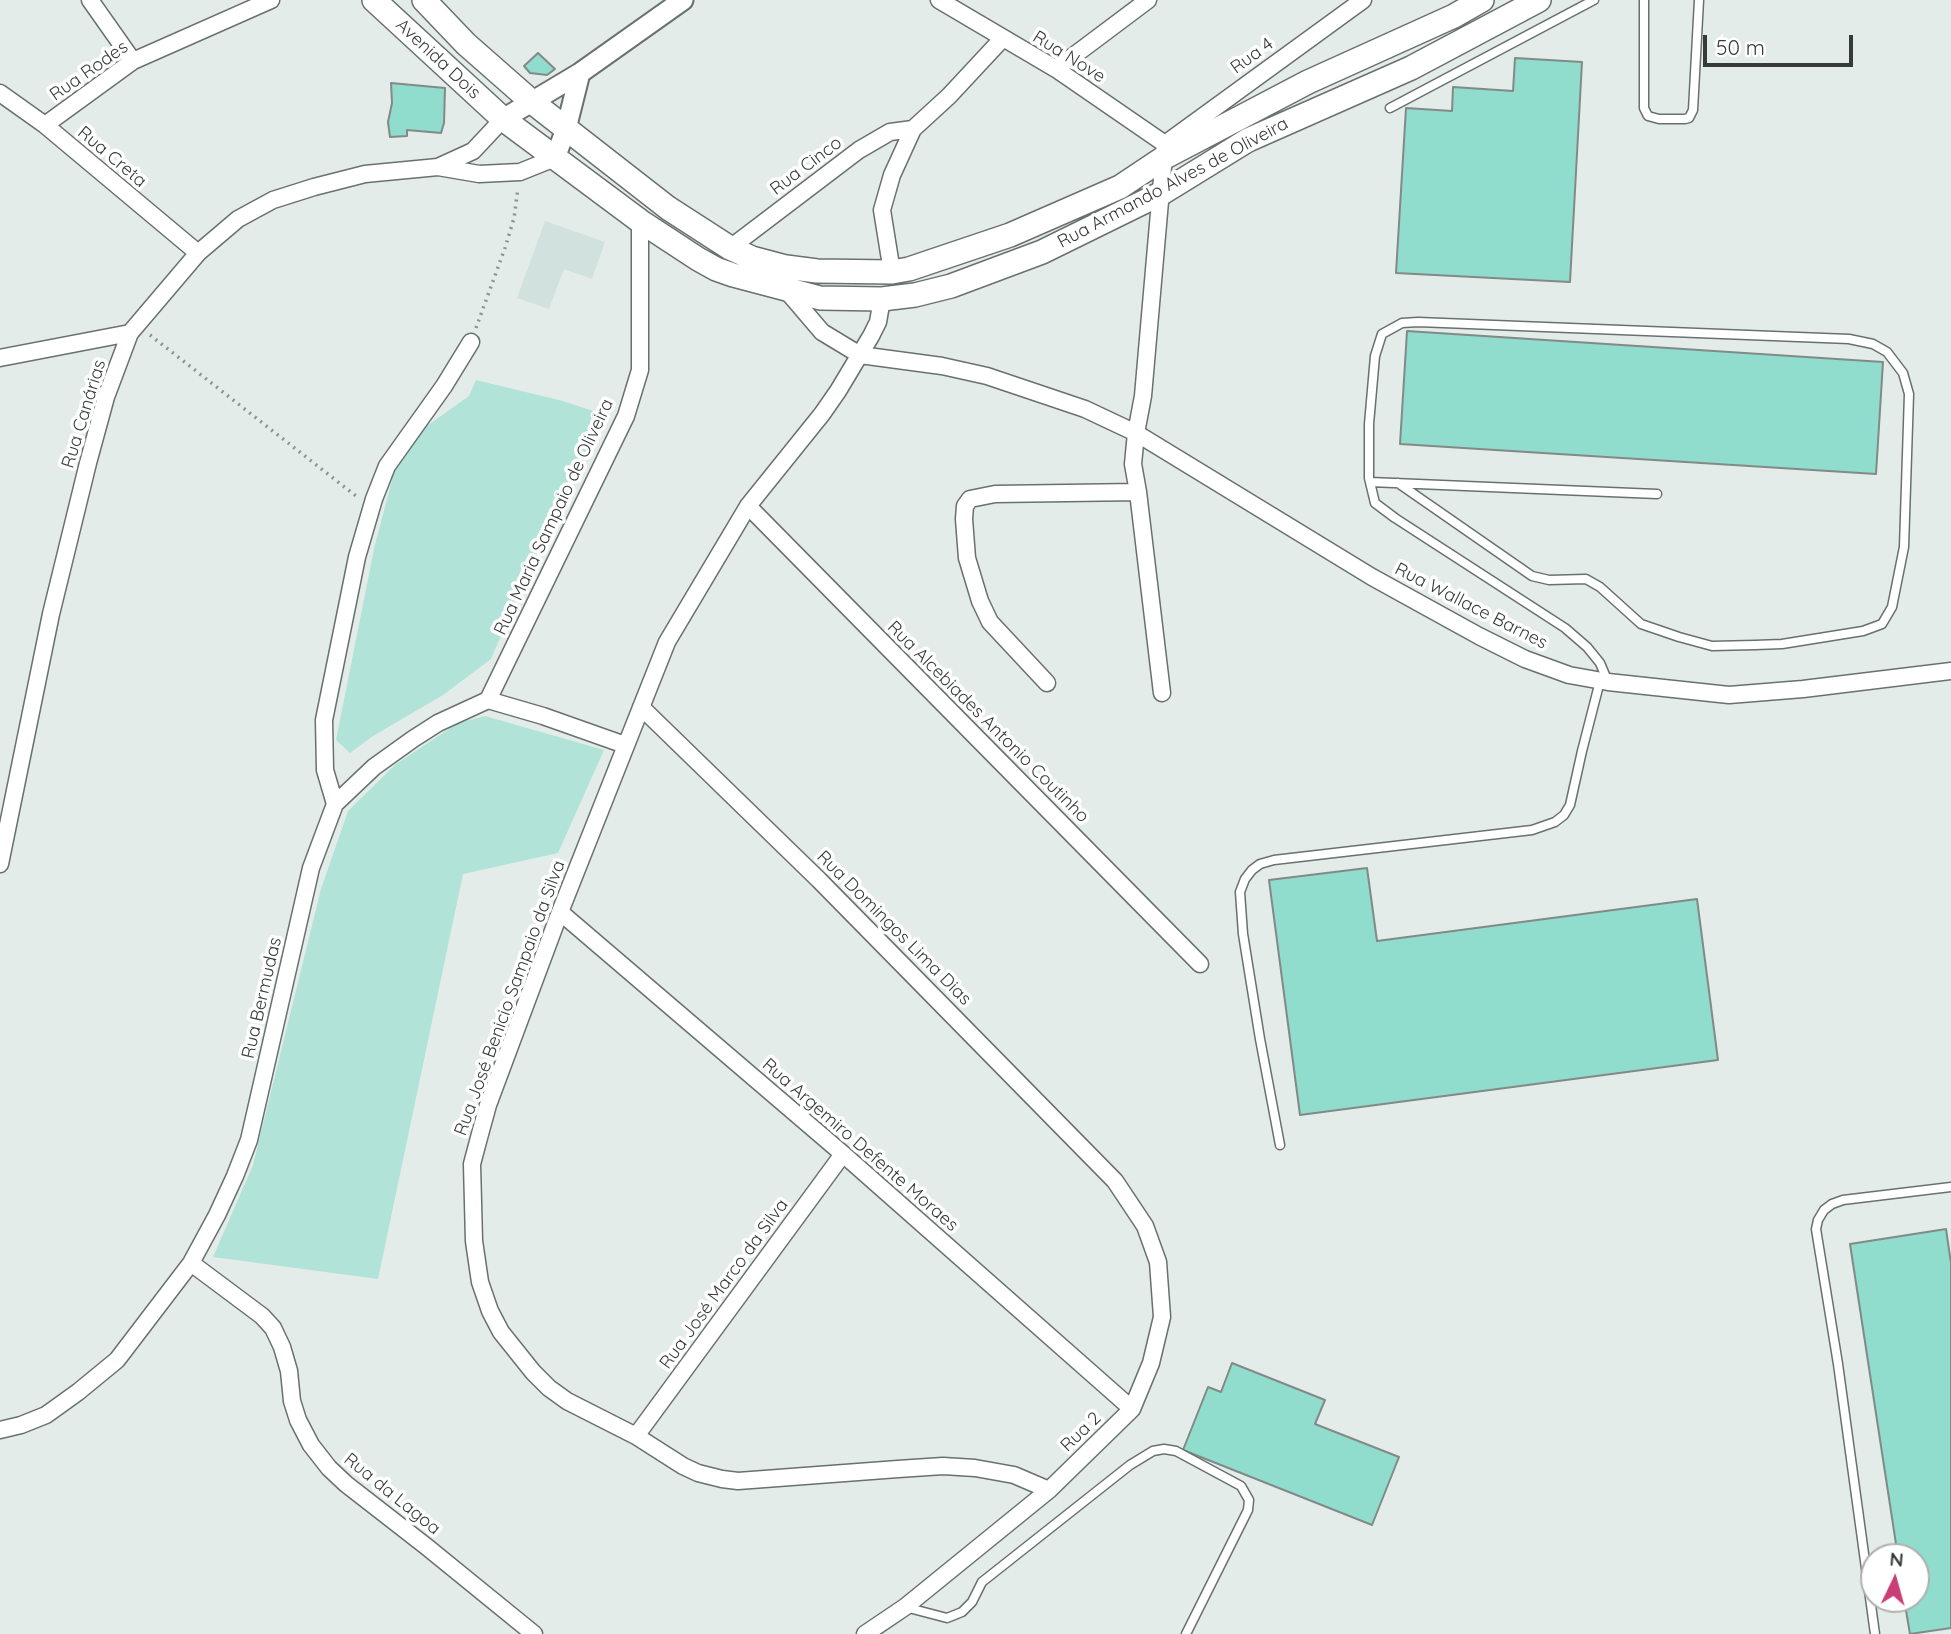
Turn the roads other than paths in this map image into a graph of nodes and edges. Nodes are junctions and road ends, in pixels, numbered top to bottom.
1 (90, 0) edge
2 (271, 0) edge
3 (374, 0) edge
4 (424, 0) edge
5 (683, 0) edge
6 (939, 0) edge
7 (1148, 0) edge
8 (1363, 0) edge
9 (1482, 0) edge
10 (1539, 0) edge
11 (1594, 0) edge
12 (1644, 0) edge
13 (1699, 0) edge
14 (1003, 38) junction
15 (133, 61) junction
16 (1056, 69) junction
17 (580, 73) junction
18 (0, 93) edge
19 (532, 102) junction
20 (1390, 108) dead end
21 (503, 119) junction
22 (45, 125) junction
23 (566, 129) junction
24 (913, 129) junction
25 (1165, 150) junction
26 (555, 158) junction
27 (438, 167) junction
28 (1162, 193) junction
29 (640, 221) junction
30 (730, 248) junction
31 (198, 253) junction
32 (892, 272) junction
33 (787, 291) junction
34 (882, 299) junction
35 (134, 329) junction
36 (471, 342) road end
37 (860, 355) junction
38 (0, 358) edge
39 (1136, 433) junction
40 (1370, 482) junction
41 (1398, 483) junction
42 (1138, 492) junction
43 (1657, 494) dead end
44 (748, 506) junction
45 (1951, 671) edge
46 (1604, 682) junction
47 (1047, 683) dead end
48 (1162, 693) dead end
49 (488, 700) junction
50 (641, 707) junction
51 (625, 745) junction
52 (335, 804) junction
53 (0, 864) edge
54 (560, 912) junction
55 (1200, 964) dead end
56 (1280, 1145) dead end
57 (843, 1154) junction
58 (1115, 1181) joint
59 (1951, 1187) edge
60 (191, 1263) junction
61 (1132, 1409) junction
62 (0, 1430) edge
63 (636, 1436) junction
64 (1049, 1490) junction
65 (905, 1607) junction
66 (534, 1634) edge
67 (865, 1634) edge
68 (1186, 1634) edge
69 (1875, 1634) edge

1 - 15 street
2 - 15 street, Rua Rodes
3 - 21 main road, Avenida Dois
4 - 19 main road, Rua Armando Alves de Oliveira
5 - 17 street
6 - 14 street, Rua Nove
7 - 16 street
8 - 25 street, Rua 4
9 - 25 main road, Rua Armando Alves de Oliveira
10 - 28 main road, Rua Armando Alves de Oliveira
11 - 20 lane
12 - 13 lane
14 - 16 street, Rua Nove
14 - 24 street, Rua Cinco
15 - 22 street, Rua Rodes
16 - 25 street, Rua Nove
17 - 19 street
17 - 23 street
18 - 22 street, Rua Creta
19 - 21 street
19 - 23 main road, Rua Armando Alves de Oliveira
21 - 26 main road, Rua Armando Alves de Oliveira
21 - 27 street, Rua Canárias
22 - 31 street, Rua Creta
23 - 26 street
23 - 30 main road, Rua Armando Alves de Oliveira
24 - 30 street, Rua Cinco
24 - 32 street, Rua Cinco
25 - 28 street
25 - 32 main road, Rua Armando Alves de Oliveira
26 - 27 street, Rua Canárias
26 - 29 main road, Rua Armando Alves de Oliveira
27 - 31 street, Rua Canárias
28 - 34 main road, Rua Armando Alves de Oliveira
28 - 39 street
29 - 33 main road, Rua Armando Alves de Oliveira
29 - 49 street, Rua Maria Sampaio de Oliveira
30 - 32 main road, Rua Armando Alves de Oliveira
31 - 35 street, Rua Canárias
33 - 34 main road, Rua Armando Alves de Oliveira
33 - 37 street, Rua Wallace Barnes
34 - 37 street
35 - 38 street
35 - 53 street, Rua Canárias
36 - 52 street
37 - 39 street, Rua Wallace Barnes
37 - 44 street, Rua José Benicio Sampaio da Silva
39 - 42 street
39 - 46 street, Rua Wallace Barnes
40 - 41 lane
40 - 41 lane
40 - 46 lane
41 - 43 lane
42 - 47 street
42 - 48 street
44 - 50 street, Rua José Benicio Sampaio da Silva
44 - 55 street, Rua Alcebiades Antonio Coutinho
45 - 46 street, Rua Wallace Barnes
46 - 56 lane
49 - 51 street
49 - 52 street, Rua Bermudas
50 - 51 street, Rua José Benicio Sampaio da Silva
50 - 58 street, Rua Domingos Lima Dias
51 - 54 street, Rua José Benicio Sampaio da Silva
52 - 60 street, Rua Bermudas
54 - 57 street, Rua Argemiro Defente Moraes
54 - 63 street, Rua José Benicio Sampaio da Silva
57 - 61 street, Rua Argemiro Defente Moraes
57 - 63 street, Rua José Marco da Silva
58 - 61 street, Rua 2
59 - 69 lane
60 - 62 street, Rua Bermudas
60 - 66 street, Rua da Lagoa
61 - 64 street, Rua 2
63 - 64 street, Rua José Benicio Sampaio da Silva
64 - 65 street, Rua 2
65 - 67 street, Rua 2
65 - 68 lane

